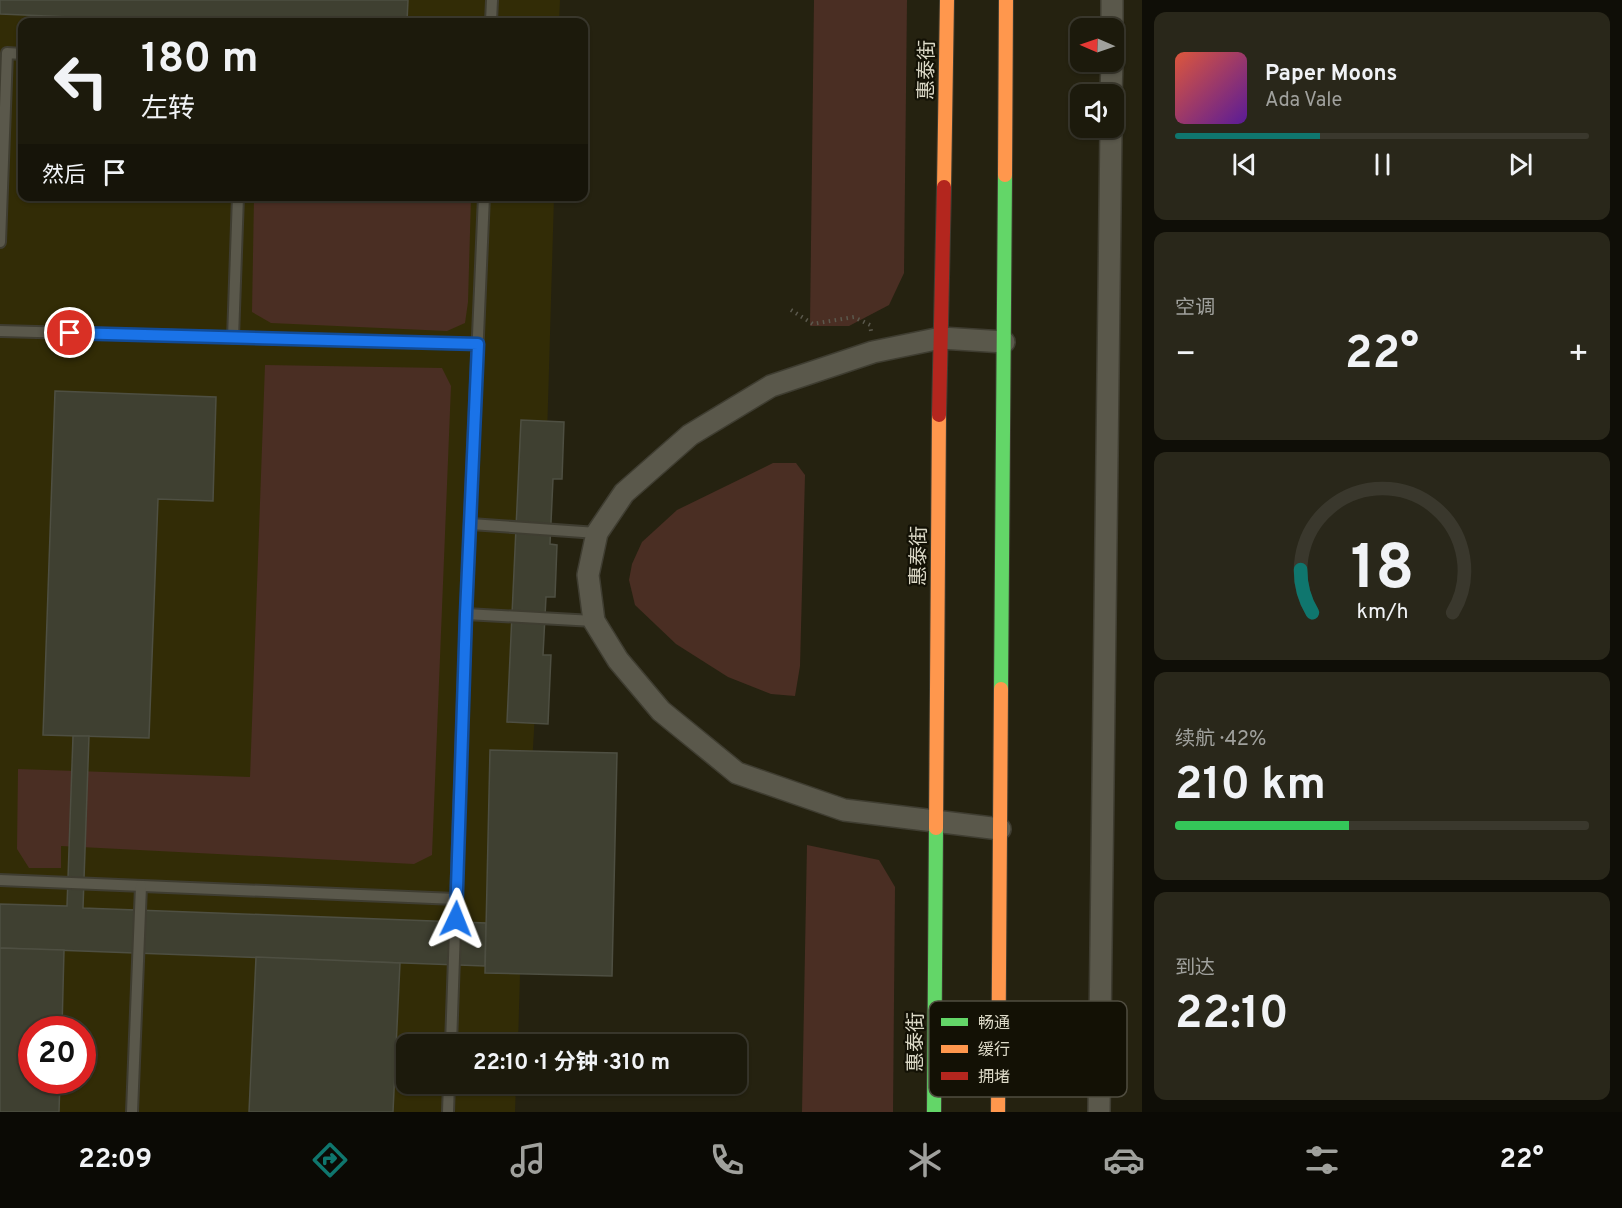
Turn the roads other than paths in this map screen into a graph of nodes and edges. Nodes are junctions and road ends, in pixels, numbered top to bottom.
1 (492, 0) edge
2 (947, 0) edge
3 (1006, 0) edge
4 (1112, 0) edge
5 (491, 18) edge
6 (1112, 18) edge
7 (3, 53) edge
8 (18, 54) edge
9 (1111, 138) edge
10 (238, 201) edge
11 (484, 201) edge
12 (0, 242) edge
13 (0, 331) edge
14 (233, 338) junction
15 (941, 338) junction
16 (1004, 342) junction
17 (478, 344) junction
18 (471, 524) junction
19 (597, 533) junction
20 (466, 614) junction
21 (594, 621) junction
22 (935, 822) junction
23 (1000, 829) junction
24 (0, 880) edge
25 (141, 886) junction
26 (456, 898) junction
27 (934, 1001) edge
28 (999, 1001) edge
29 (1100, 1001) edge
30 (451, 1034) edge
31 (449, 1094) edge
32 (934, 1097) edge
33 (998, 1097) edge
34 (1099, 1097) edge
35 (132, 1112) edge
36 (448, 1112) edge
37 (934, 1112) edge
38 (998, 1112) edge
39 (1099, 1112) edge

1 - 5 lane
2 - 15 main road, 惠泰街
3 - 16 main road
4 - 6 street
7 - 8 lane
7 - 12 lane
9 - 29 street
10 - 14 lane
11 - 17 lane
13 - 14 lane
14 - 17 lane
15 - 16 street
15 - 19 street
15 - 22 main road, 惠泰街
16 - 23 main road
17 - 18 lane
18 - 19 lane
18 - 20 lane
19 - 21 street
20 - 21 lane
20 - 26 lane
21 - 22 street
22 - 23 street
22 - 27 main road, 惠泰街
23 - 28 main road
24 - 25 lane
25 - 26 lane
25 - 35 lane
26 - 30 lane
31 - 36 lane
32 - 37 main road, 惠泰街
33 - 38 main road
34 - 39 street

